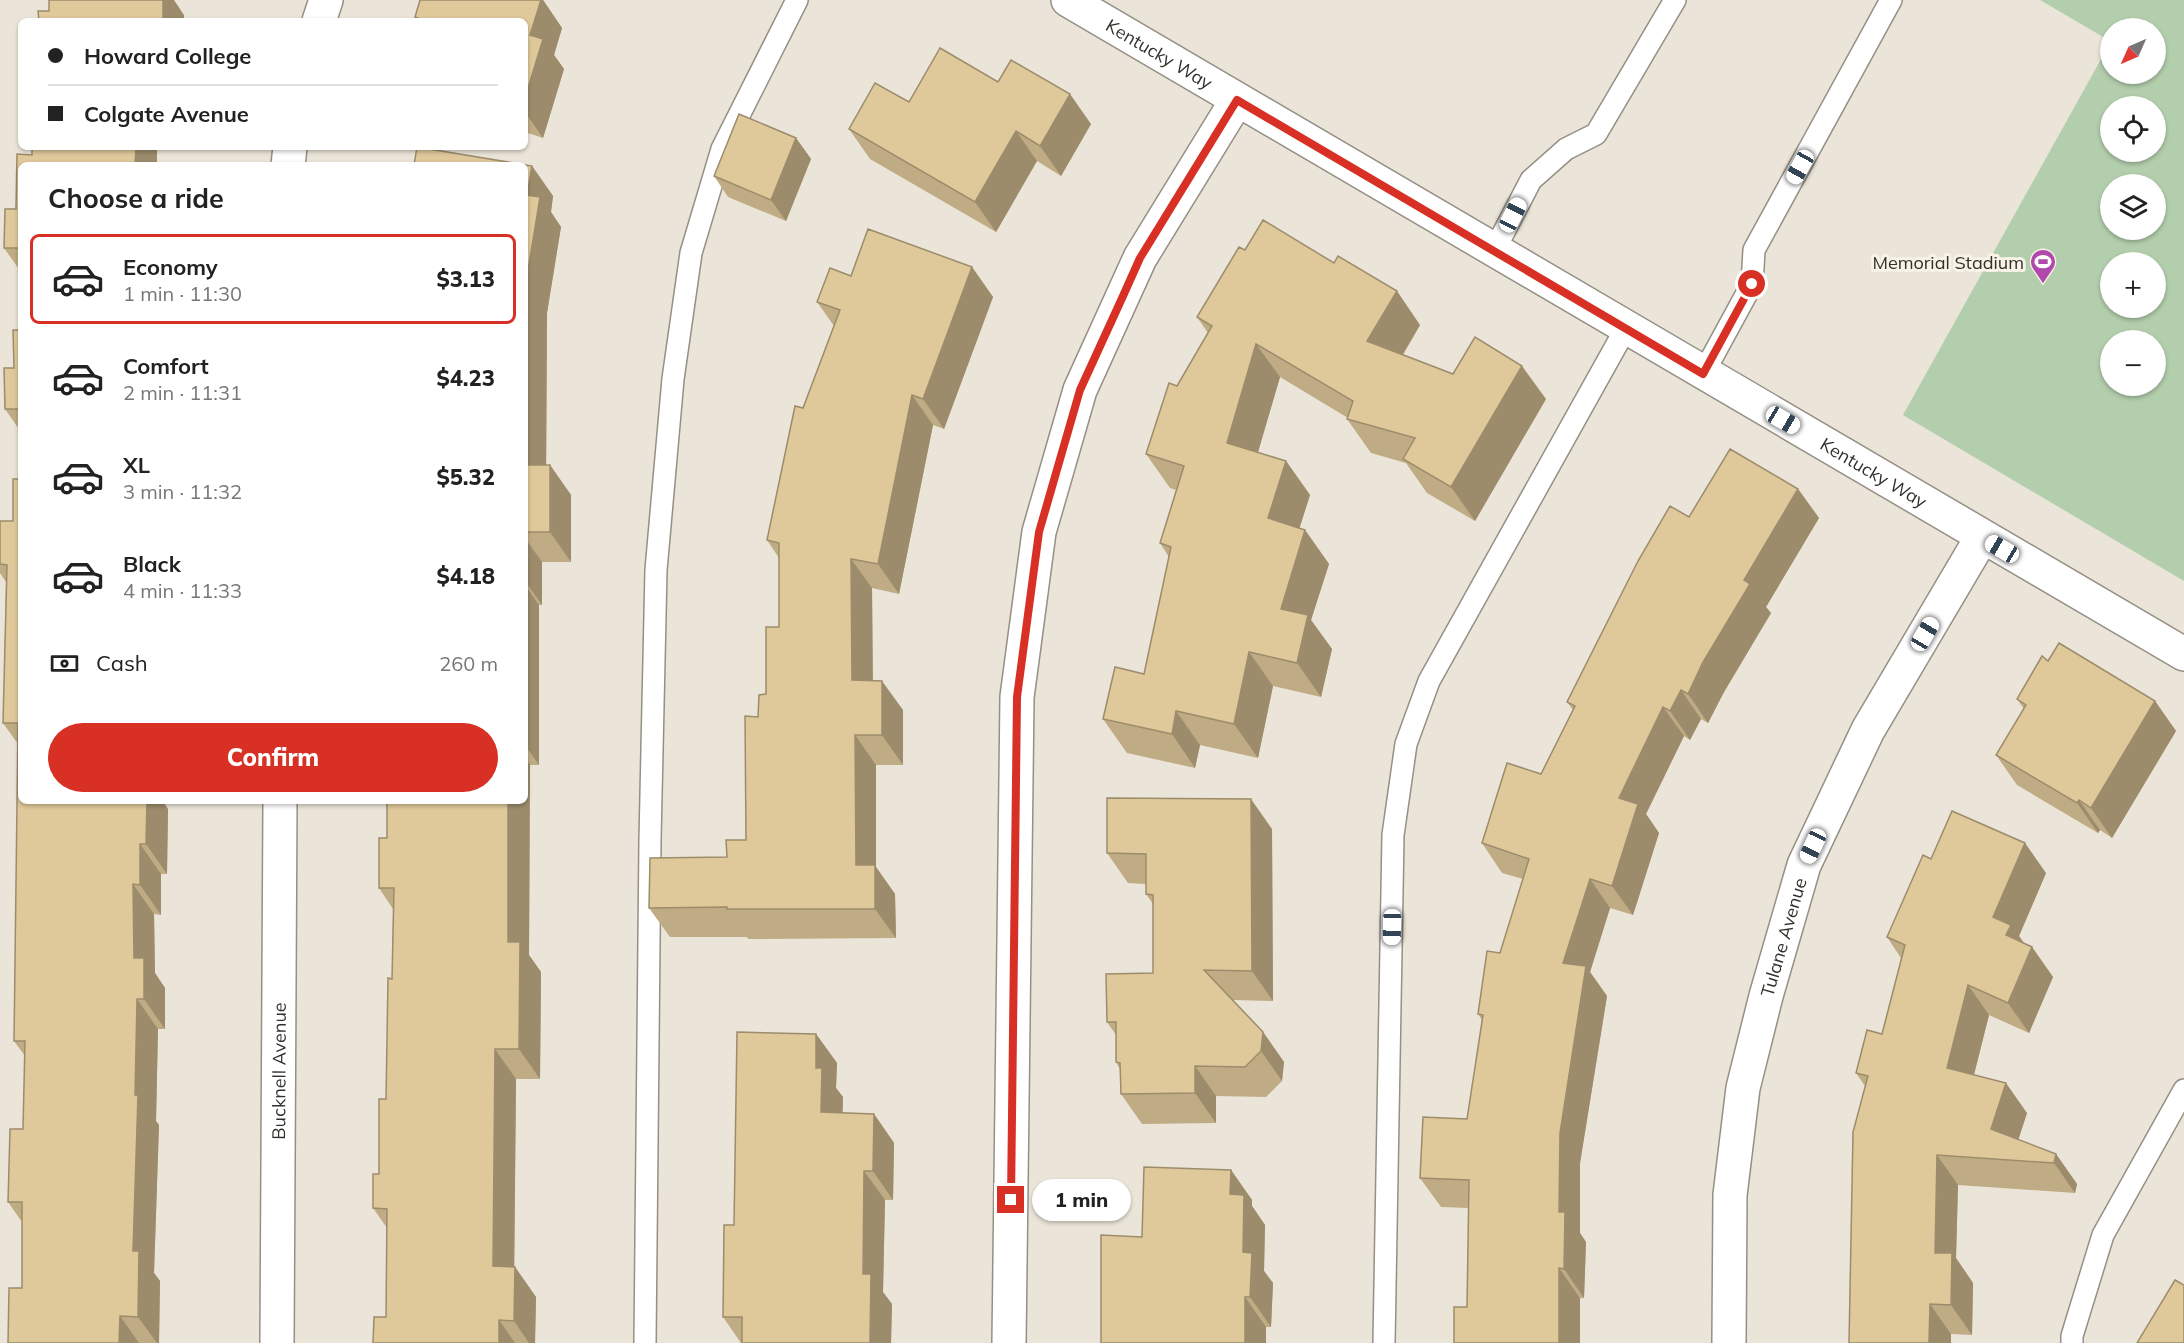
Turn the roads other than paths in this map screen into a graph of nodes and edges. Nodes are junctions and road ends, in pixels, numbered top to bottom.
1 (326, 0) edge
2 (797, 0) edge
3 (1068, 0) edge
4 (1675, 0) edge
5 (1891, 0) edge
6 (320, 18) edge
7 (1237, 100) junction
8 (1494, 251) junction
9 (1626, 328) junction
10 (1703, 374) junction
11 (1982, 537) junction
12 (2184, 654) edge
13 (280, 804) edge
14 (2184, 1090) edge
15 (277, 1343) edge
16 (645, 1343) edge
17 (1009, 1343) edge
18 (1384, 1343) edge
19 (1729, 1343) edge
20 (2072, 1343) edge

1 - 6 street
2 - 16 lane
3 - 7 street, Kentucky Way
4 - 8 lane
5 - 10 lane
7 - 8 street, Kentucky Way
7 - 17 street
8 - 9 street, Kentucky Way
9 - 10 street, Kentucky Way
9 - 18 lane
10 - 11 street, Kentucky Way
11 - 12 street, Kentucky Way
11 - 19 street, Tulane Avenue
13 - 15 street, Bucknell Avenue
14 - 20 lane

